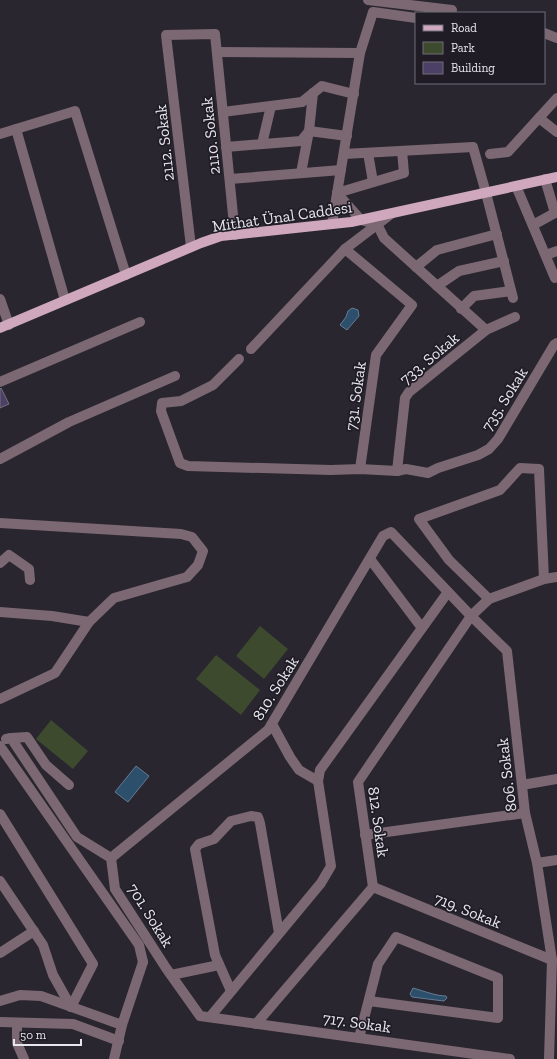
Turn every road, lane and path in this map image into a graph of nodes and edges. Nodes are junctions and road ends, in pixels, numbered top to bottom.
1 (368, 0) edge
2 (452, 10) dead end
3 (415, 18) edge
4 (545, 32) edge
5 (166, 35) joint
6 (557, 38) edge
7 (216, 52) junction
8 (360, 53) junction
9 (313, 94) junction
10 (354, 94) junction
11 (557, 98) edge
12 (271, 106) junction
13 (223, 112) junction
14 (539, 118) junction
15 (16, 129) junction
16 (309, 131) junction
17 (557, 132) edge
18 (0, 134) edge
19 (347, 136) junction
20 (262, 144) junction
21 (226, 147) junction
22 (402, 151) junction
23 (368, 153) junction
24 (344, 154) junction
25 (490, 154) dead end
26 (341, 170) junction
27 (301, 173) junction
28 (557, 177) edge
29 (230, 179) junction
30 (545, 179) junction
31 (373, 182) junction
32 (516, 186) junction
33 (337, 193) junction
34 (486, 193) junction
35 (556, 213) edge
36 (391, 214) junction
37 (361, 220) junction
38 (332, 224) junction
39 (377, 224) junction
40 (533, 225) junction
41 (497, 234) junction
42 (235, 235) junction
43 (191, 247) junction
44 (345, 248) junction
45 (557, 251) edge
46 (546, 256) junction
47 (504, 261) junction
48 (416, 267) junction
49 (126, 274) junction
50 (555, 278) dead end
51 (437, 286) junction
52 (0, 299) edge
53 (65, 300) junction
54 (461, 309) junction
55 (515, 317) dead end
56 (140, 322) dead end
57 (4, 327) edge
58 (486, 330) junction
59 (557, 343) edge
60 (251, 349) dead end
61 (239, 359) dead end
62 (174, 376) dead end
63 (0, 382) edge
64 (0, 459) edge
65 (360, 469) junction
66 (397, 471) junction
67 (0, 523) edge
68 (391, 532) joint
69 (370, 559) junction
70 (0, 563) edge
71 (557, 577) edge
72 (544, 579) junction
73 (30, 580) dead end
74 (448, 592) junction
75 (489, 599) junction
76 (0, 612) edge
77 (471, 616) junction
78 (89, 622) junction
79 (422, 628) junction
80 (0, 699) edge
81 (272, 724) junction
82 (10, 738) junction
83 (0, 742) edge
84 (0, 746) edge
85 (557, 779) edge
86 (318, 781) junction
87 (68, 784) dead end
88 (522, 785) junction
89 (525, 813) junction
90 (0, 814) edge
91 (365, 835) junction
92 (111, 858) junction
93 (557, 860) edge
94 (537, 862) junction
95 (0, 881) edge
96 (373, 887) junction
97 (34, 931) junction
98 (279, 933) junction
99 (0, 953) edge
100 (161, 960) junction
101 (552, 960) junction
102 (143, 962) junction
103 (220, 965) junction
104 (171, 975) junction
105 (231, 991) junction
106 (0, 1001) edge
107 (369, 1001) junction
108 (70, 1007) junction
109 (205, 1017) junction
110 (0, 1022) edge
111 (17, 1023) junction
112 (256, 1024) junction
113 (122, 1025) junction
114 (359, 1038) junction
115 (119, 1041) junction
116 (24, 1059) edge
117 (114, 1059) edge
118 (510, 1059) edge
119 (549, 1059) edge

1 - 2 street
3 - 8 street
4 - 6 street
5 - 7 street, 2110. Sokak
5 - 43 street, 2112. Sokak
7 - 8 street
7 - 13 street, 2110. Sokak
8 - 10 street
9 - 10 street
9 - 12 street
9 - 16 street
10 - 19 street
11 - 14 street
12 - 13 street
12 - 20 street
13 - 21 street, 2110. Sokak
14 - 17 street
14 - 25 street
15 - 18 street
15 - 49 street
15 - 53 street
16 - 19 street
16 - 20 street
16 - 27 street
19 - 24 street
20 - 21 street
21 - 29 street, 2110. Sokak
22 - 23 street
22 - 31 street
22 - 34 street
23 - 24 street
23 - 31 street
24 - 26 street
26 - 27 street
26 - 33 street
27 - 29 street
28 - 30 main road, Mithat Ünal Caddesi
29 - 42 street, 2110. Sokak
30 - 32 main road, Mithat Ünal Caddesi
30 - 35 street
31 - 33 street
32 - 34 main road, Mithat Ünal Caddesi
32 - 40 street
33 - 37 street
33 - 38 street
34 - 36 main road, Mithat Ünal Caddesi
34 - 41 street
35 - 40 street
36 - 37 main road, Mithat Ünal Caddesi
36 - 39 street
37 - 38 main road, Mithat Ünal Caddesi
37 - 39 street
38 - 42 main road, Mithat Ünal Caddesi
39 - 44 street
39 - 48 street
40 - 46 street
41 - 47 street
41 - 48 street
42 - 43 main road, Mithat Ünal Caddesi
43 - 49 main road, Mithat Ünal Caddesi
44 - 60 street
44 - 65 street, 731. Sokak
45 - 46 street
46 - 50 street
47 - 51 street
47 - 54 street
48 - 51 street
49 - 53 main road, Mithat Ünal Caddesi
51 - 54 street
52 - 57 street
53 - 57 main road, Mithat Ünal Caddesi
54 - 58 street
55 - 58 street, 733. Sokak
56 - 63 street
58 - 66 street, 733. Sokak
59 - 66 street, 735. Sokak
61 - 65 street
62 - 64 street
65 - 66 street, 735. Sokak
67 - 78 street
68 - 69 street, 810. Sokak
68 - 74 street, 806. Sokak
69 - 79 street
69 - 81 street, 810. Sokak
70 - 73 street
71 - 72 street
72 - 75 street
72 - 75 street
74 - 77 street, 806. Sokak
74 - 79 street
75 - 77 street, 812. Sokak
76 - 78 street
77 - 88 street, 806. Sokak
77 - 91 street, 812. Sokak
78 - 80 street
79 - 86 street
81 - 86 street
81 - 92 street, 810. Sokak
82 - 83 street
82 - 87 street
82 - 92 street
84 - 102 street, 701. Sokak
85 - 88 street
86 - 98 street
88 - 89 street, 806. Sokak
89 - 91 street
89 - 94 street, 806. Sokak
90 - 108 street
91 - 96 street, 812. Sokak
92 - 100 street, 701. Sokak
93 - 94 street
94 - 101 street, 806. Sokak
95 - 97 street
96 - 101 street, 719. Sokak
96 - 112 street
97 - 99 street
97 - 108 street
98 - 103 street
98 - 105 street
100 - 102 street
100 - 104 street, 701. Sokak
101 - 119 street, 806. Sokak
102 - 113 street
103 - 104 street
103 - 105 street
104 - 109 street, 701. Sokak
105 - 109 street
106 - 108 street
107 - 107 street
107 - 114 street
108 - 113 street
109 - 112 street, 717. Sokak
110 - 111 street
111 - 115 street
111 - 116 street
112 - 114 street, 717. Sokak
113 - 115 street
114 - 118 street, 717. Sokak
115 - 117 street

